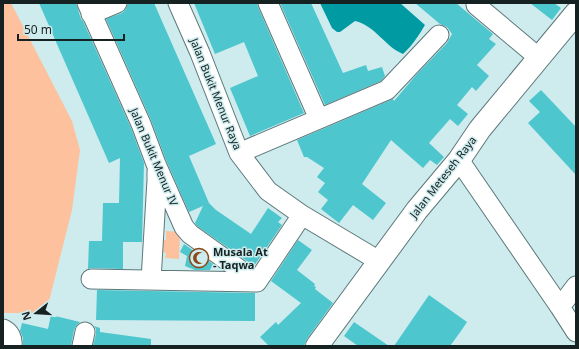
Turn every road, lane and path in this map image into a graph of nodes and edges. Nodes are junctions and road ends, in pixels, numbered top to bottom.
1 (116, 3) edge
2 (178, 3) edge
3 (268, 3) edge
4 (476, 4) edge
5 (89, 8) edge
6 (576, 13) edge
7 (439, 35) dead end
8 (538, 57) junction
9 (319, 119) junction
10 (239, 153) junction
11 (458, 160) junction
12 (156, 164) junction
13 (302, 215) junction
14 (379, 261) junction
15 (91, 279) dead end
16 (151, 280) junction
17 (257, 282) junction
18 (576, 286) edge
19 (560, 307) junction
20 (3, 329) edge
21 (576, 332) edge
22 (12, 346) edge
23 (317, 346) edge

1 - 5 street
2 - 10 street, Jalan Bukit Menur Raya
3 - 9 street
4 - 8 street
5 - 12 street, Jalan Bukit Menur IV
6 - 8 main road, Jalan Meteseh Raya
7 - 9 street
8 - 11 main road, Jalan Meteseh Raya
9 - 10 street
10 - 13 street, Jalan Bukit Menur Raya
11 - 14 main road, Jalan Meteseh Raya
11 - 19 street
12 - 16 street
12 - 17 street, Jalan Bukit Menur IV
13 - 14 street, Jalan Bukit Menur Raya
13 - 17 street
14 - 23 main road, Jalan Meteseh Raya
15 - 16 street
16 - 17 street
18 - 19 street
19 - 21 street
20 - 22 street

